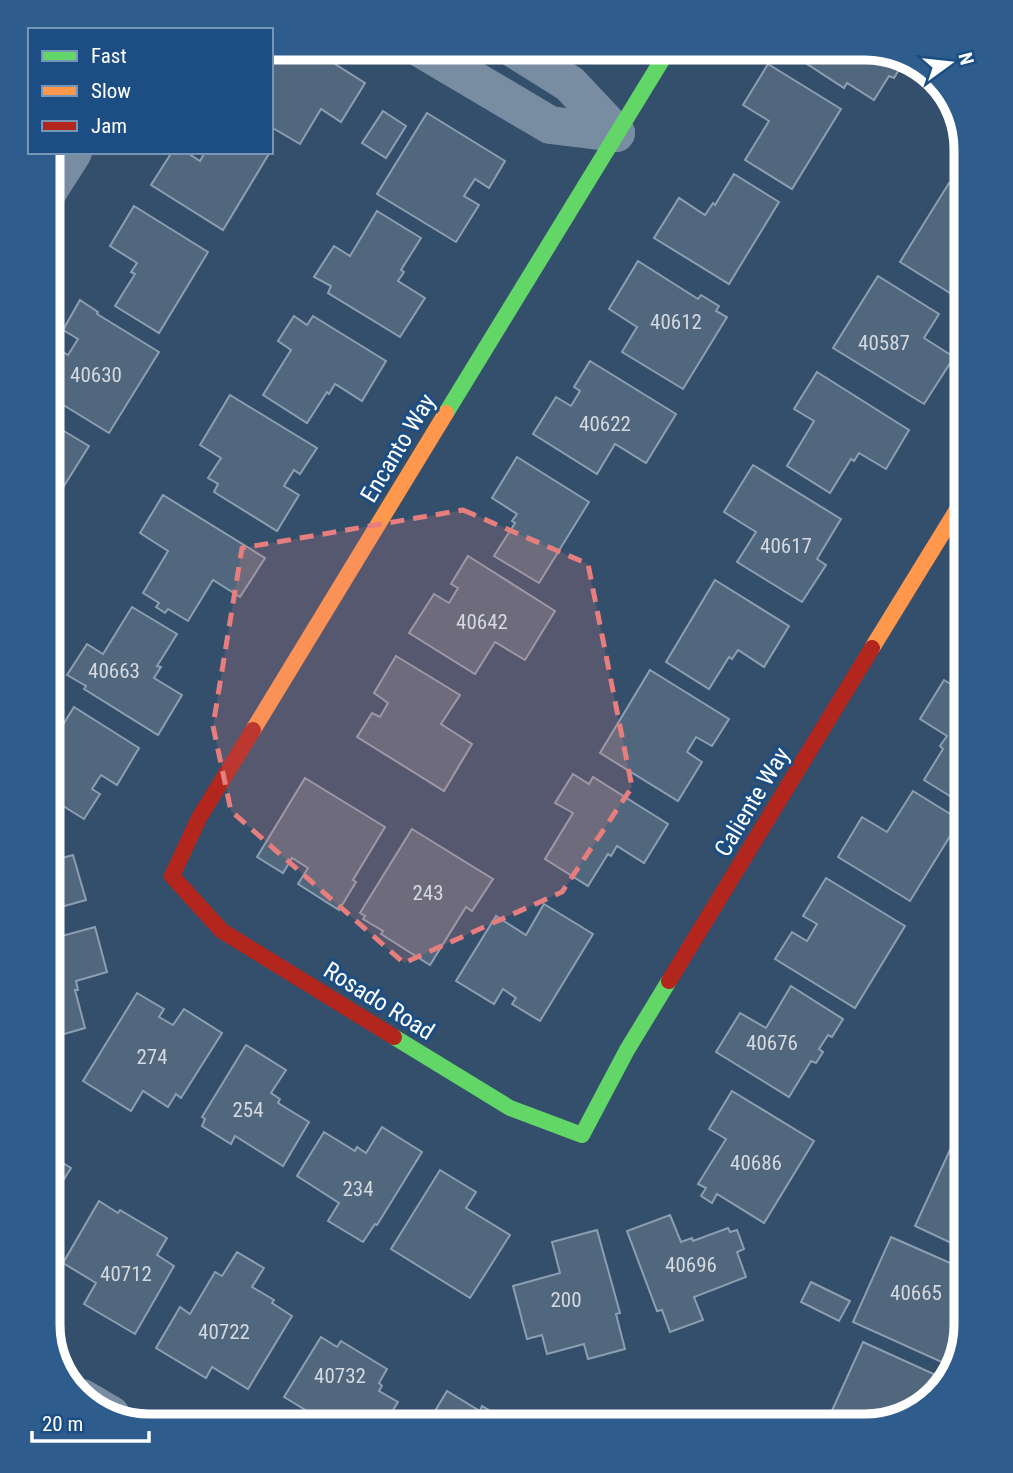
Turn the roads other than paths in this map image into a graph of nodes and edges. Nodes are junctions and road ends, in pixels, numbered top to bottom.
1 (440, 60) edge
2 (532, 60) edge
3 (662, 60) edge
4 (616, 133) junction
5 (72, 154) edge
6 (60, 173) edge
7 (954, 515) edge
8 (172, 876) joint
9 (582, 1135) joint

1 - 4 street
2 - 4 street
3 - 4 street, Encanto Way
4 - 8 street, Encanto Way
5 - 6 street
7 - 9 street, Caliente Way
8 - 9 street, Rosado Road

